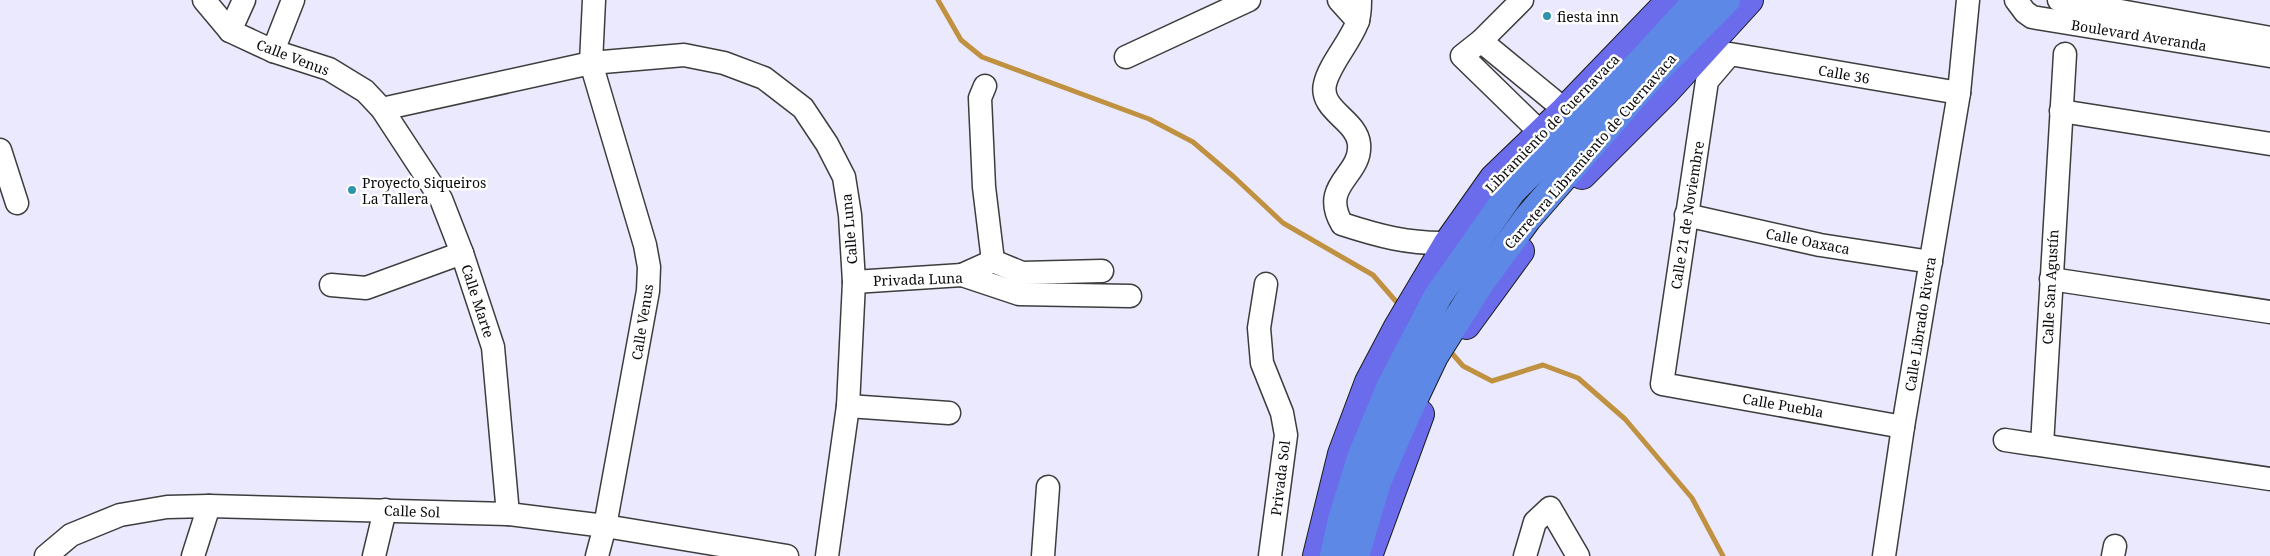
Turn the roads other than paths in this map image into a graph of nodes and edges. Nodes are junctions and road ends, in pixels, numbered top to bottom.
1 (204, 0) edge
2 (244, 0) edge
3 (293, 0) edge
4 (594, 0) edge
5 (1248, 0) edge
6 (1340, 0) edge
7 (1522, 0) edge
8 (1671, 0) edge
9 (1698, 0) edge
10 (1726, 0) edge
11 (1749, 0) edge
12 (1968, 0) edge
13 (2016, 0) edge
14 (2059, 0) edge
15 (1359, 11) edge
16 (230, 32) junction
17 (2270, 38) edge
18 (1481, 41) junction
19 (273, 51) junction
20 (1730, 54) joint
21 (2065, 54) dead end
22 (2270, 56) edge
23 (1126, 57) dead end
24 (591, 63) junction
25 (985, 86) dead end
26 (1959, 93) junction
27 (382, 109) junction
28 (1565, 110) junction
29 (2061, 111) junction
30 (1541, 133) junction
31 (2270, 144) edge
32 (0, 150) edge
33 (17, 203) dead end
34 (1686, 215) junction
35 (1448, 243) junction
36 (462, 254) junction
37 (993, 261) junction
38 (1931, 262) junction
39 (1102, 271) dead end
40 (962, 275) junction
41 (2051, 279) junction
42 (854, 282) junction
43 (1266, 284) dead end
44 (331, 285) dead end
45 (1430, 291) junction
46 (1130, 296) dead end
47 (2270, 312) edge
48 (1456, 330) junction
49 (1422, 346) junction
50 (1662, 384) joint
51 (848, 406) junction
52 (949, 413) dead end
53 (1903, 427) junction
54 (2005, 440) dead end
55 (2042, 445) junction
56 (2270, 479) edge
57 (1048, 487) dead end
58 (209, 506) junction
59 (385, 510) junction
60 (508, 514) junction
61 (605, 526) junction
62 (46, 556) edge
63 (192, 556) edge
64 (374, 556) edge
65 (597, 556) edge
66 (786, 556) edge
67 (827, 556) edge
68 (1043, 556) edge
69 (1270, 556) edge
70 (1317, 556) edge
71 (1334, 556) edge
72 (1355, 556) edge
73 (1368, 556) edge
74 (1525, 556) edge
75 (1578, 556) edge
76 (1884, 556) edge

1 - 16 street, Calle Venus
2 - 16 street
3 - 19 street
4 - 24 street, Calle Venus
5 - 23 street
6 - 15 street
7 - 18 street
8 - 28 main road, Libramiento de Cuernavaca
9 - 45 highway, Carretera Libramiento de Cuernavaca
10 - 48 highway, Carretera Libramiento de Cuernavaca
11 - 48 main road
12 - 26 street, Calle Librado Rivera
13 - 22 street, Boulevard Averanda
14 - 17 street, Boulevard Averanda
15 - 35 street
16 - 19 street, Calle Venus
18 - 28 street
18 - 30 street
19 - 27 street, Calle Venus
20 - 26 street, Calle 36
20 - 34 street, Calle 21 de Noviembre
21 - 29 street, Calle San Agustín
24 - 27 street
24 - 42 street, Calle Luna
24 - 61 street, Calle Venus
25 - 37 street
26 - 38 street, Calle Librado Rivera
27 - 36 street, Calle Marte
28 - 30 main road, Libramiento de Cuernavaca
29 - 31 street
29 - 41 street, Calle San Agustín
30 - 35 main road, Libramiento de Cuernavaca
32 - 33 street
34 - 38 street, Calle Oaxaca
34 - 50 street, Calle 21 de Noviembre
35 - 45 main road, Libramiento de Cuernavaca
36 - 44 street
36 - 60 street, Calle Marte
37 - 39 street
37 - 40 street
38 - 53 street, Calle Librado Rivera
40 - 42 street, Privada Luna
40 - 46 street, Privada Luna
41 - 47 street
41 - 55 street, Calle San Agustín
42 - 51 street, Calle Luna
43 - 69 street, Privada Sol
45 - 49 highway, Carretera Libramiento de Cuernavaca
48 - 49 highway, Carretera Libramiento de Cuernavaca
49 - 70 main road
49 - 71 highway, Carretera Libramiento de Cuernavaca
49 - 72 highway, Carretera Libramiento de Cuernavaca
49 - 73 main road
50 - 53 street, Calle Puebla
51 - 52 street
51 - 67 street, Calle Luna
53 - 76 street, Calle Librado Rivera
54 - 55 street
55 - 56 street
57 - 68 street
58 - 59 street, Calle Sol
58 - 62 street, Calle Sol
58 - 63 street
59 - 60 street, Calle Sol
59 - 64 street
60 - 61 street, Calle Sol
61 - 65 street, Calle Venus
61 - 66 street, Calle Sol
74 - 75 street

